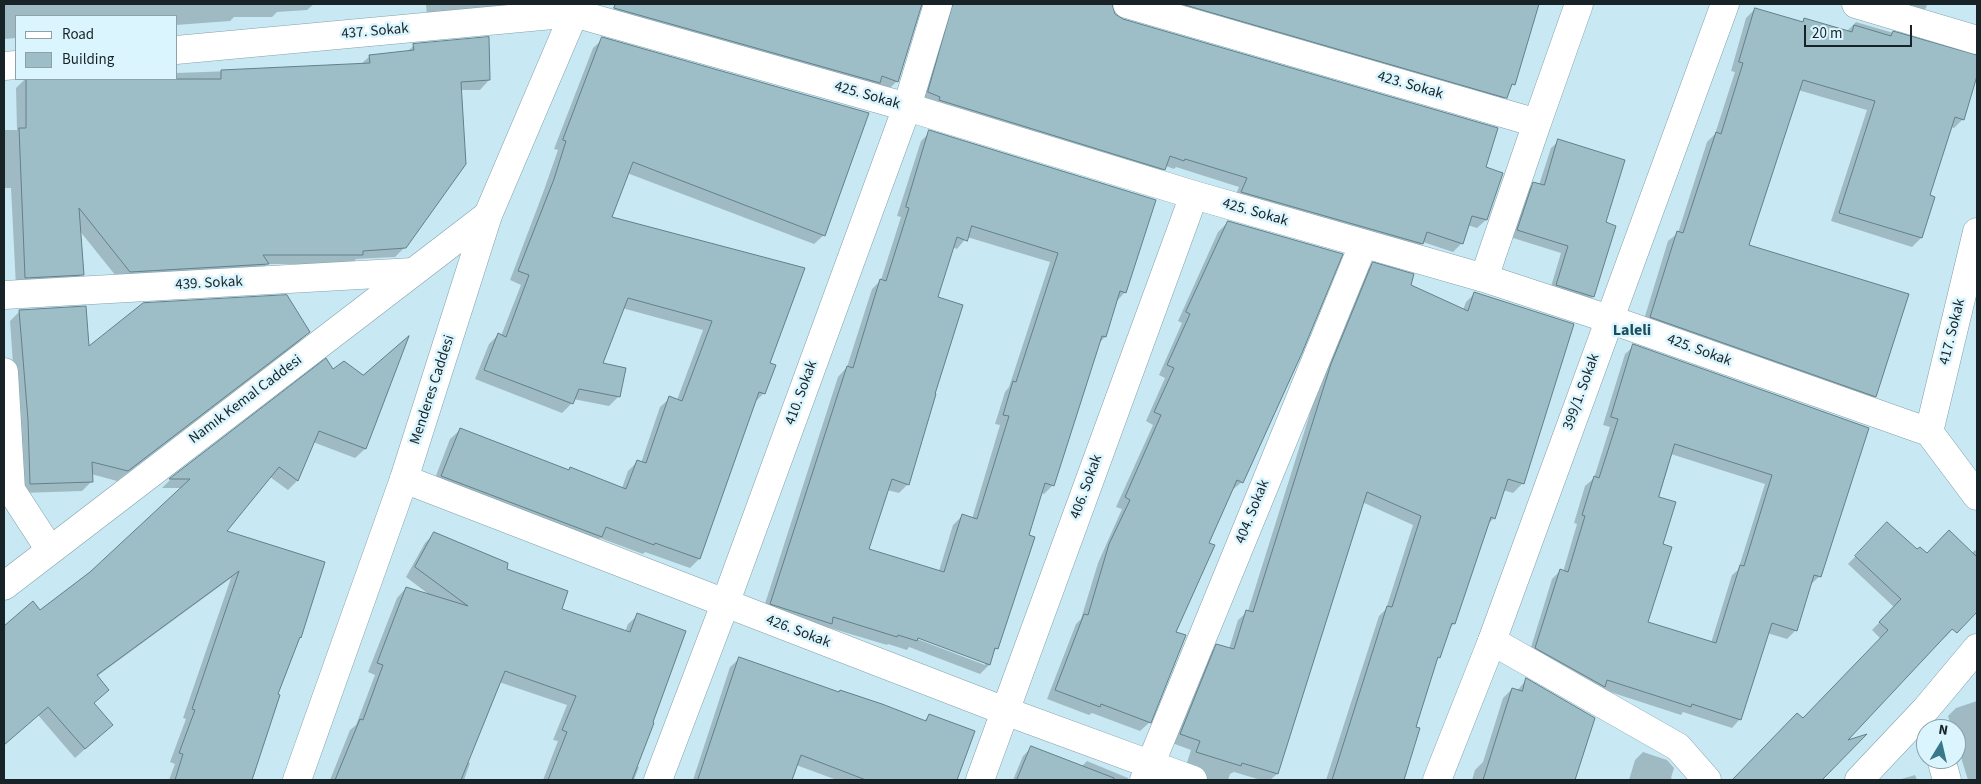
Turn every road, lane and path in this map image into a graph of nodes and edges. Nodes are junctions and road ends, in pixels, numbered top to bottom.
1 (938, 4) edge
2 (1127, 4) edge
3 (1579, 4) edge
4 (1725, 4) edge
5 (1856, 4) edge
6 (576, 9) edge
7 (1977, 40) edge
8 (178, 50) edge
9 (907, 107) junction
10 (1537, 123) junction
11 (1194, 195) junction
12 (488, 215) junction
13 (1977, 232) edge
14 (1363, 245) junction
15 (413, 272) junction
16 (1484, 278) junction
17 (4, 295) edge
18 (1609, 319) junction
19 (4, 372) edge
20 (1929, 432) junction
21 (404, 479) junction
22 (7, 490) edge
23 (1977, 496) edge
24 (50, 550) junction
25 (4, 586) edge
26 (725, 604) junction
27 (1492, 641) junction
28 (1977, 648) edge
29 (1005, 711) junction
30 (1929, 719) edge
31 (1916, 730) edge
32 (1146, 773) edge
33 (297, 780) edge
34 (658, 780) edge
35 (980, 780) edge
36 (1193, 780) edge
37 (1437, 780) edge
38 (1707, 780) edge
39 (1858, 780) edge

1 - 9 street, 410. Sokak
2 - 10 street, 423. Sokak
3 - 10 street
4 - 18 street, 399/1. Sokak
5 - 7 street
6 - 8 street, 437. Sokak
6 - 9 street, 425. Sokak
6 - 12 street, Menderes Caddesi
9 - 11 street, 425. Sokak
9 - 26 street, 410. Sokak
10 - 16 street
11 - 14 street, 425. Sokak
11 - 29 street, 406. Sokak
12 - 15 street, Namık Kemal Caddesi
12 - 21 street, Menderes Caddesi
13 - 20 street, 417. Sokak
14 - 16 street, 425. Sokak
14 - 32 street, 404. Sokak
15 - 17 street, 439. Sokak
15 - 24 street, Namık Kemal Caddesi
16 - 18 street, 425. Sokak
18 - 20 street, 425. Sokak
18 - 27 street, 399/1. Sokak
19 - 22 street
20 - 23 street
21 - 26 street, 426. Sokak
21 - 33 street, Menderes Caddesi
22 - 24 street
24 - 25 street, Namık Kemal Caddesi
26 - 29 street, 426. Sokak
26 - 34 street, 410. Sokak
27 - 37 street, 399/1. Sokak
27 - 38 street
28 - 30 street
29 - 32 street, 426. Sokak
29 - 35 street, 406. Sokak
31 - 39 street
32 - 36 street, 426. Sokak

